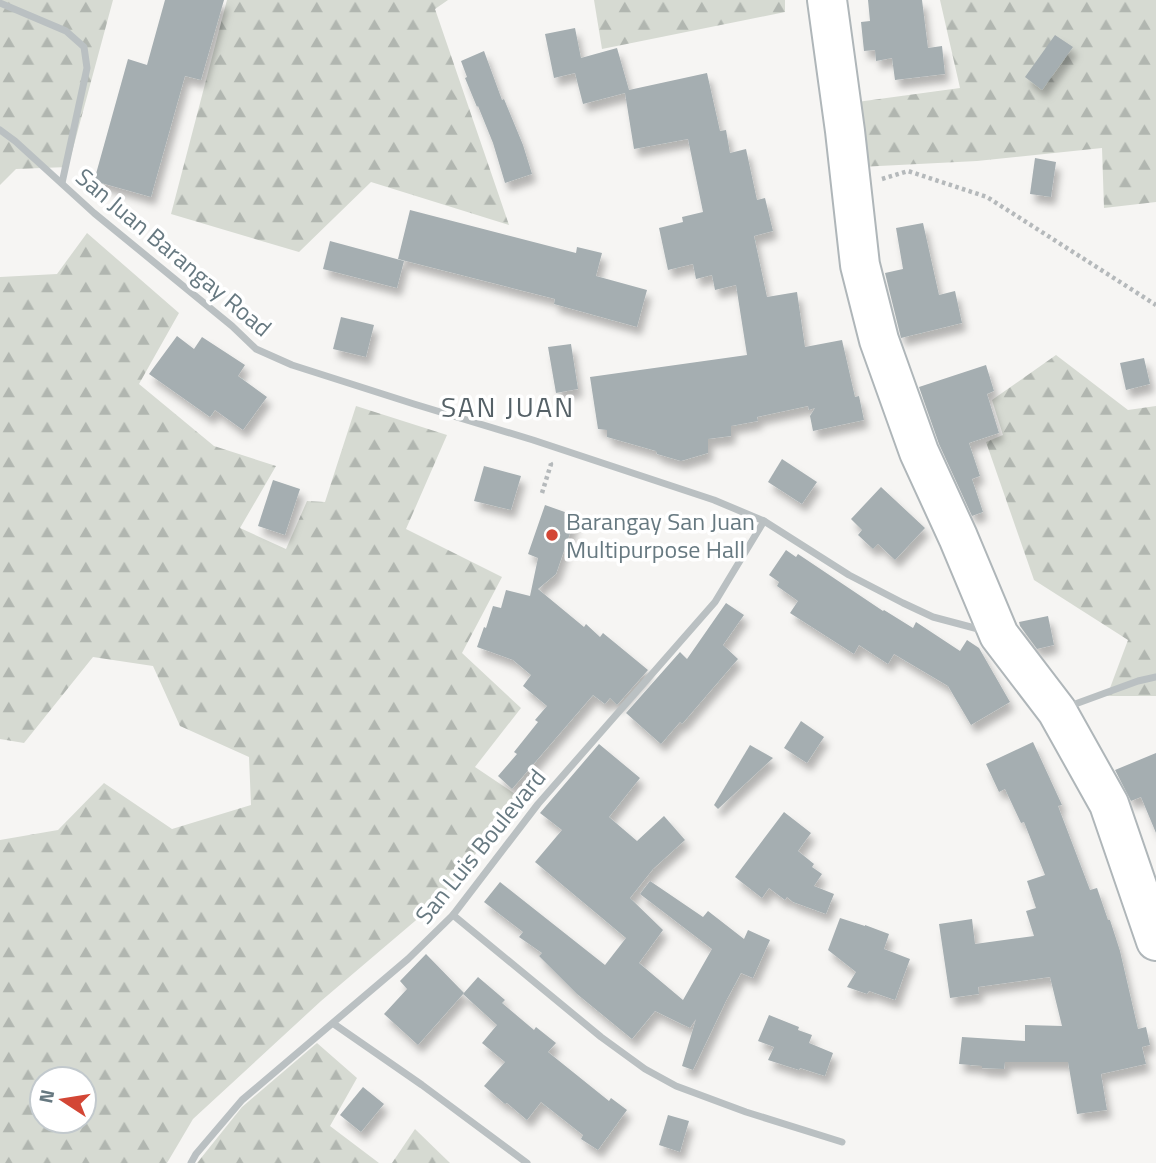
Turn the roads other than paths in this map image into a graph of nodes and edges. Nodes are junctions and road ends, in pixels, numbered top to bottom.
1 (827, 0) edge
2 (0, 4) edge
3 (0, 130) edge
4 (62, 184) junction
5 (764, 521) junction
6 (999, 635) junction
7 (1156, 677) edge
8 (1057, 711) junction
9 (453, 915) junction
10 (1156, 941) edge
11 (334, 1024) junction
12 (842, 1142) dead end
13 (191, 1163) edge
14 (527, 1163) edge

1 - 6 street
2 - 4 street
3 - 4 street, San Juan Barangay Road
4 - 5 street, San Juan Barangay Road
5 - 6 street, San Juan Barangay Road
5 - 9 street, San Luis Boulevard
6 - 8 street
7 - 8 street
8 - 10 street
9 - 11 street, San Luis Boulevard
9 - 12 street
11 - 13 street, San Luis Boulevard
11 - 14 street

